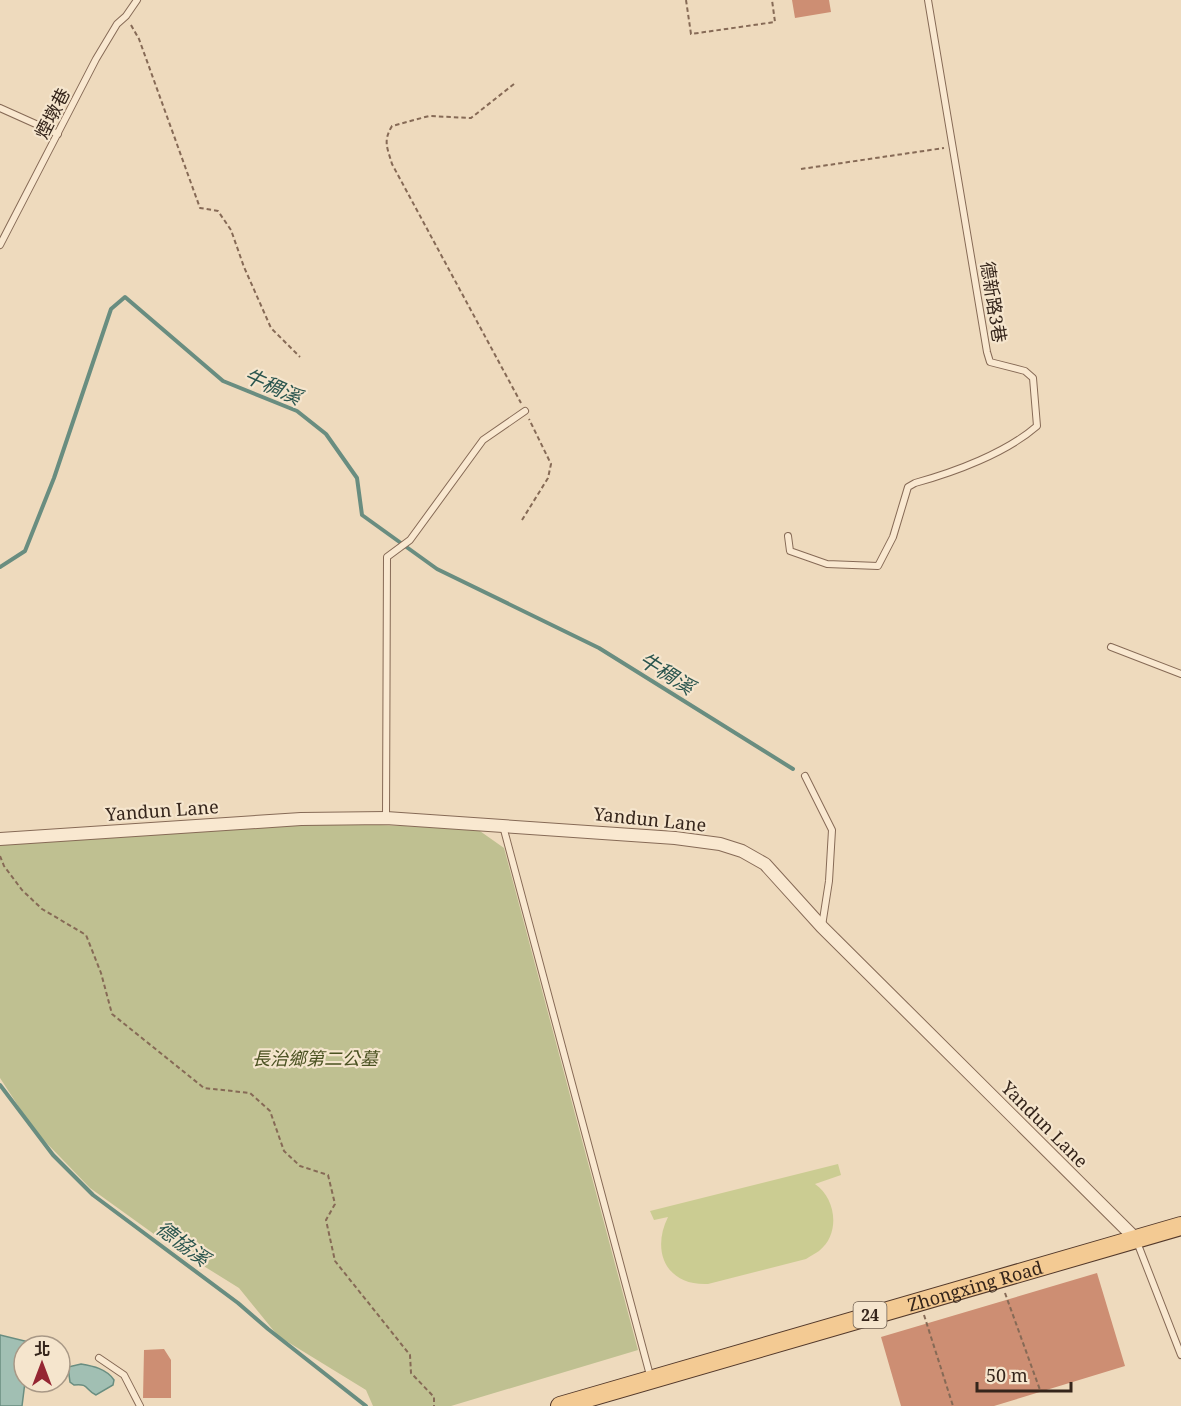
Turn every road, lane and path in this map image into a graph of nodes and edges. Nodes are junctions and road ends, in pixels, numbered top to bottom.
1 (137, 0) edge
2 (686, 0) edge
3 (772, 0) edge
4 (928, 0) edge
5 (126, 16) junction
6 (514, 84) dead end
7 (0, 108) edge
8 (58, 134) junction
9 (954, 147) junction
10 (801, 169) dead end
11 (0, 245) edge
12 (300, 357) dead end
13 (525, 411) junction
14 (522, 520) dead end
15 (788, 536) dead end
16 (1111, 648) dead end
17 (1181, 674) edge
18 (805, 776) dead end
19 (386, 818) junction
20 (503, 825) junction
21 (0, 839) edge
22 (0, 856) edge
23 (822, 927) junction
24 (1181, 1226) edge
25 (1136, 1239) junction
26 (999, 1278) junction
27 (920, 1300) junction
28 (1181, 1355) edge
29 (99, 1358) dead end
30 (651, 1379) junction
31 (1040, 1390) dead end
32 (140, 1406) edge
33 (434, 1406) edge
34 (560, 1406) edge
35 (953, 1406) edge

1 - 5 lane, 煙墩巷
2 - 3 path
4 - 9 lane, 德新路3巷
5 - 8 lane, 煙墩巷
5 - 12 path
6 - 13 path
7 - 8 lane
8 - 11 lane, 煙墩巷
9 - 10 path
9 - 15 lane, 德新路3巷
13 - 14 path
13 - 19 lane
16 - 17 lane
18 - 23 lane
19 - 20 street, Yandun Lane
19 - 21 street, Yandun Lane
20 - 23 street, Yandun Lane
20 - 30 lane
22 - 33 path
23 - 25 street, Yandun Lane
24 - 25 main road, Zhongxing Road / 24
25 - 26 main road, Zhongxing Road / 24
25 - 28 lane
26 - 27 main road, Zhongxing Road / 24
26 - 31 path
27 - 30 main road, Zhongxing Road / 24
27 - 35 path
29 - 32 lane
30 - 34 main road, Zhongxing Road / 24

